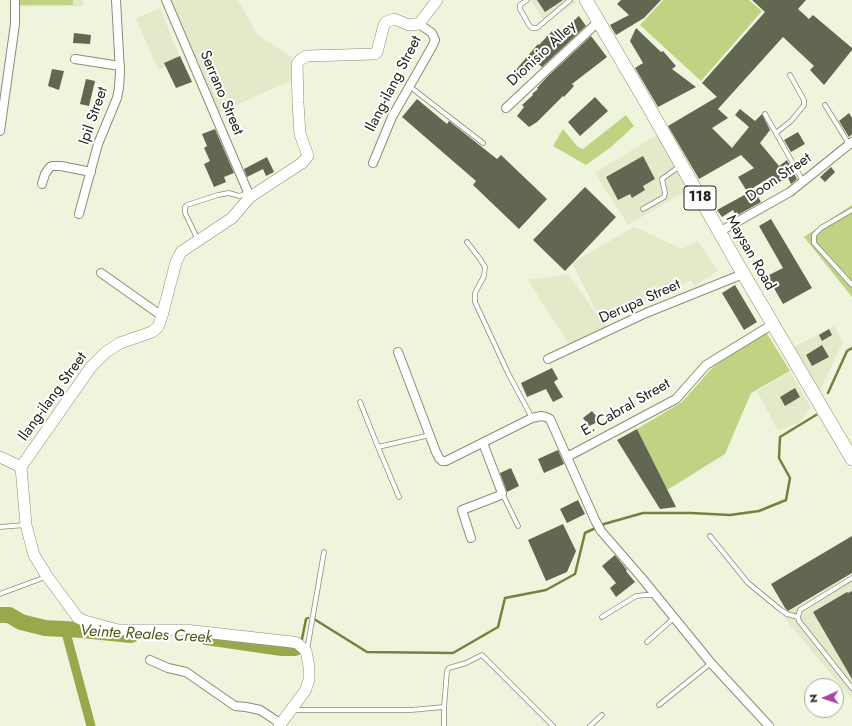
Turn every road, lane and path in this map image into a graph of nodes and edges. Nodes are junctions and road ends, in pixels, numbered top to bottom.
1 (14, 0) edge
2 (116, 0) edge
3 (166, 0) edge
4 (437, 0) edge
5 (527, 0) edge
6 (570, 0) edge
7 (586, 0) edge
8 (599, 21) junction
9 (419, 24) junction
10 (75, 59) dead end
11 (120, 66) junction
12 (790, 75) dead end
13 (410, 86) junction
14 (825, 105) dead end
15 (506, 108) dead end
16 (766, 114) dead end
17 (0, 131) edge
18 (776, 133) junction
19 (483, 143) dead end
20 (850, 143) edge
21 (373, 163) dead end
22 (682, 165) junction
23 (91, 172) junction
24 (803, 182) junction
25 (42, 184) dead end
26 (249, 195) junction
27 (643, 209) dead end
28 (852, 210) edge
29 (79, 214) dead end
30 (719, 232) junction
31 (198, 240) junction
32 (467, 242) dead end
33 (101, 273) dead end
34 (743, 274) junction
35 (852, 285) edge
36 (162, 316) junction
37 (773, 324) junction
38 (398, 352) dead end
39 (548, 359) dead end
40 (360, 402) dead end
41 (532, 418) junction
42 (431, 435) junction
43 (483, 443) junction
44 (378, 447) junction
45 (567, 457) junction
46 (0, 458) edge
47 (852, 459) edge
48 (21, 467) junction
49 (501, 495) junction
50 (399, 497) dead end
51 (26, 525) junction
52 (518, 526) dead end
53 (0, 527) edge
54 (710, 536) dead end
55 (471, 538) dead end
56 (324, 552) dead end
57 (47, 576) junction
58 (852, 578) edge
59 (0, 594) edge
60 (656, 595) junction
61 (798, 617) junction
62 (602, 618) dead end
63 (674, 618) junction
64 (647, 642) dead end
65 (306, 651) junction
66 (150, 660) dead end
67 (711, 663) junction
68 (852, 688) edge
69 (659, 705) dead end
70 (444, 707) junction
71 (290, 710) junction
72 (602, 715) dead end
73 (279, 725) edge
74 (444, 726) edge
75 (553, 726) edge
76 (590, 726) edge
77 (769, 726) edge

1 - 17 street
2 - 11 street, Ipil Street
3 - 26 street, Serrano Street
4 - 9 street, Ilang-ilang Street
5 - 6 lane
7 - 8 main road, Maysan Road / 118
8 - 15 street, Dionisio Alley
8 - 22 main road, Maysan Road / 118
9 - 13 street, Ilang-ilang Street
9 - 26 street, Ilang-ilang Street
10 - 11 street
11 - 23 street, Ipil Street
12 - 18 lane
13 - 19 lane
13 - 21 street, Ilang-ilang Street
14 - 20 lane
16 - 18 lane
18 - 24 lane
20 - 24 street, Doon Street
22 - 27 lane
22 - 30 main road, Maysan Road / 118
23 - 25 street
23 - 29 street, Ipil Street
24 - 30 street, Doon Street
26 - 31 street, Ilang-ilang Street
26 - 31 lane
28 - 35 lane
30 - 34 main road, Maysan Road / 118
31 - 36 street, Ilang-ilang Street
32 - 41 lane
33 - 36 street
34 - 37 main road, Maysan Road / 118
34 - 39 street, Derupa Street
36 - 48 street, Ilang-ilang Street
37 - 45 street, E. Cabral Street
37 - 47 main road, Maysan Road / 118
38 - 42 street
40 - 44 lane
41 - 43 street
41 - 45 street
42 - 43 street
42 - 44 lane
43 - 49 street
44 - 50 lane
45 - 60 street
46 - 48 street
48 - 51 street
49 - 52 lane
49 - 55 street
51 - 53 lane
51 - 57 street
54 - 61 lane
56 - 65 lane
57 - 59 lane
57 - 65 street
58 - 61 lane
60 - 62 lane
60 - 63 street
61 - 68 lane
63 - 64 lane
63 - 67 street
65 - 71 street
66 - 73 street
67 - 69 lane
67 - 77 street
70 - 71 lane
70 - 74 lane
70 - 75 lane
71 - 73 street
72 - 76 lane

